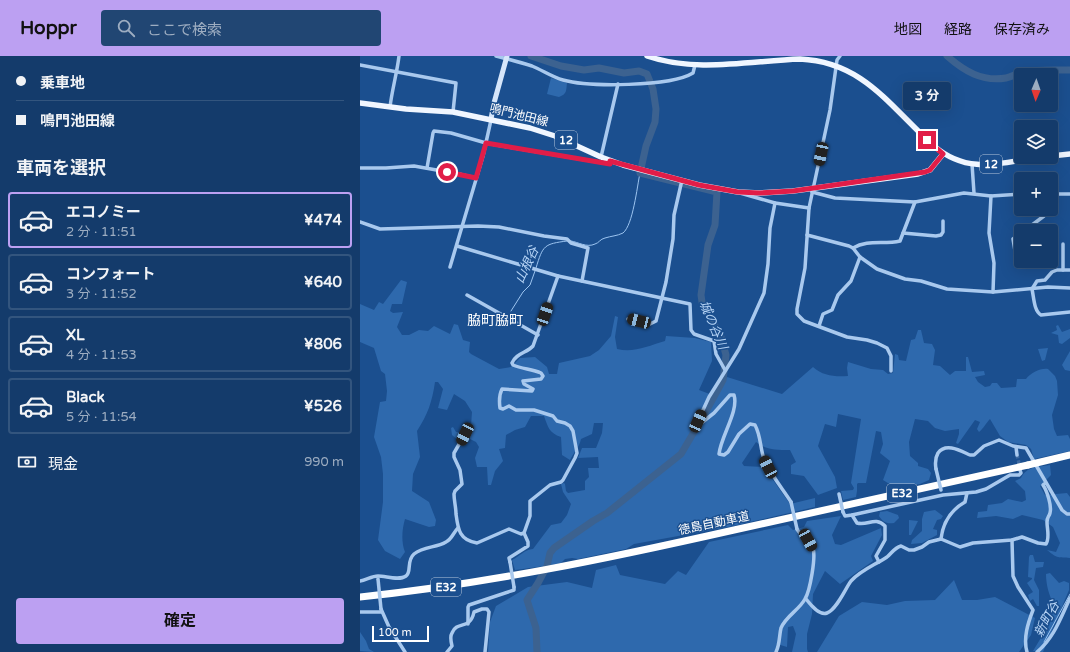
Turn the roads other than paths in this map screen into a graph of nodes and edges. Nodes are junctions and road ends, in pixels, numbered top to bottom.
1 (399, 56) edge
2 (496, 56) edge
3 (647, 56) edge
4 (840, 56) edge
5 (507, 57) edge
6 (360, 65) edge
7 (836, 65) junction
8 (695, 66) junction
9 (397, 73) junction
10 (618, 84) junction
11 (360, 103) edge
12 (390, 107) junction
13 (453, 112) junction
14 (491, 119) junction
15 (486, 143) junction
16 (943, 154) junction
17 (1070, 154) edge
18 (1058, 155) edge
19 (601, 157) junction
20 (610, 161) junction
21 (1014, 161) edge
22 (972, 164) junction
23 (360, 168) edge
24 (427, 168) junction
25 (476, 178) junction
26 (682, 180) junction
27 (813, 190) junction
28 (738, 192) junction
29 (974, 193) junction
30 (1014, 194) edge
31 (1058, 194) edge
32 (1070, 194) edge
33 (991, 196) junction
34 (915, 202) junction
35 (776, 203) junction
36 (809, 208) junction
37 (1044, 216) edge
38 (943, 221) dead end
39 (360, 222) edge
40 (1033, 224) edge
41 (462, 226) junction
42 (903, 233) junction
43 (806, 235) junction
44 (1063, 244) dead end
45 (457, 246) junction
46 (853, 248) junction
47 (860, 257) junction
48 (450, 267) dead end
49 (1062, 270) junction
50 (1070, 270) edge
51 (558, 276) junction
52 (582, 281) junction
53 (1070, 288) edge
54 (1032, 290) junction
55 (994, 292) junction
56 (467, 295) dead end
57 (662, 297) junction
58 (1070, 312) edge
59 (628, 319) dead end
60 (818, 326) junction
61 (538, 335) junction
62 (725, 370) junction
63 (891, 371) dead end
64 (465, 434) dead end
65 (1016, 447) junction
66 (1017, 455) tunnel mouth
67 (1070, 455) edge
68 (1020, 470) dead end
69 (1046, 483) junction
70 (967, 493) junction
71 (839, 494) dead end
72 (943, 495) junction
73 (1070, 514) edge
74 (852, 515) junction
75 (458, 528) junction
76 (524, 533) junction
77 (941, 539) junction
78 (1012, 540) junction
79 (879, 562) junction
80 (378, 577) junction
81 (360, 581) edge
82 (360, 597) edge
83 (1070, 598) edge
84 (806, 599) junction
85 (381, 610) junction
86 (360, 612) edge
87 (468, 624) junction
88 (1040, 650) edge
89 (405, 652) edge
90 (447, 652) edge
91 (485, 652) edge
92 (776, 652) edge
93 (1027, 652) edge

1 - 9 street
2 - 5 street
3 - 8 main road, 12
4 - 7 street
5 - 10 street
5 - 14 main road
6 - 9 street
7 - 8 main road, 12
7 - 16 main road, 12
7 - 27 street
8 - 10 street
9 - 12 street
9 - 13 street
10 - 19 street
11 - 12 main road, 鳴門池田線 / 12
12 - 13 main road, 鳴門池田線 / 12
13 - 14 main road, 鳴門池田線 / 12
14 - 15 street
14 - 19 main road, 鳴門池田線 / 12
15 - 20 street
15 - 24 street
15 - 25 street
16 - 22 main road, 12
16 - 27 main road, 鳴門池田線 / 12
17 - 18 main road
19 - 20 main road, 鳴門池田線 / 12
20 - 26 main road, 鳴門池田線 / 12
21 - 22 main road, 12
22 - 29 street
23 - 24 street
24 - 25 street
25 - 41 street
26 - 28 main road, 鳴門池田線 / 12
26 - 57 street
27 - 28 main road, 鳴門池田線 / 12
27 - 34 street
27 - 36 street
28 - 35 street
29 - 33 street
29 - 34 street
30 - 33 street
31 - 32 street
33 - 55 street
34 - 42 street
35 - 36 street
35 - 62 street
36 - 43 street
37 - 40 street
38 - 42 street
39 - 41 street
41 - 45 street
41 - 52 street
42 - 46 street
43 - 46 street
43 - 60 street
44 - 49 street
45 - 48 street
45 - 51 street
46 - 47 street
47 - 55 street
47 - 60 street
49 - 50 street
49 - 54 street
51 - 52 street
51 - 61 street
52 - 57 street
53 - 54 street
54 - 55 street
54 - 58 street
56 - 61 street
57 - 59 street
57 - 62 street
60 - 63 street
61 - 76 street
62 - 84 street, bridge
64 - 75 street
65 - 66 street
65 - 69 street
65 - 72 street, bridge
67 - 82 highway, 徳島自動車道 / E32, bridge
68 - 70 street
69 - 73 street
69 - 78 street
70 - 72 street
70 - 77 street
71 - 74 street, bridge
72 - 74 street
74 - 79 street
75 - 76 street
75 - 80 street
76 - 87 street, bridge
77 - 78 street
77 - 79 street
78 - 93 street
79 - 84 street
80 - 81 street
80 - 85 street, bridge
83 - 88 street
84 - 92 street
85 - 86 street
85 - 89 street
87 - 90 street
87 - 91 street

